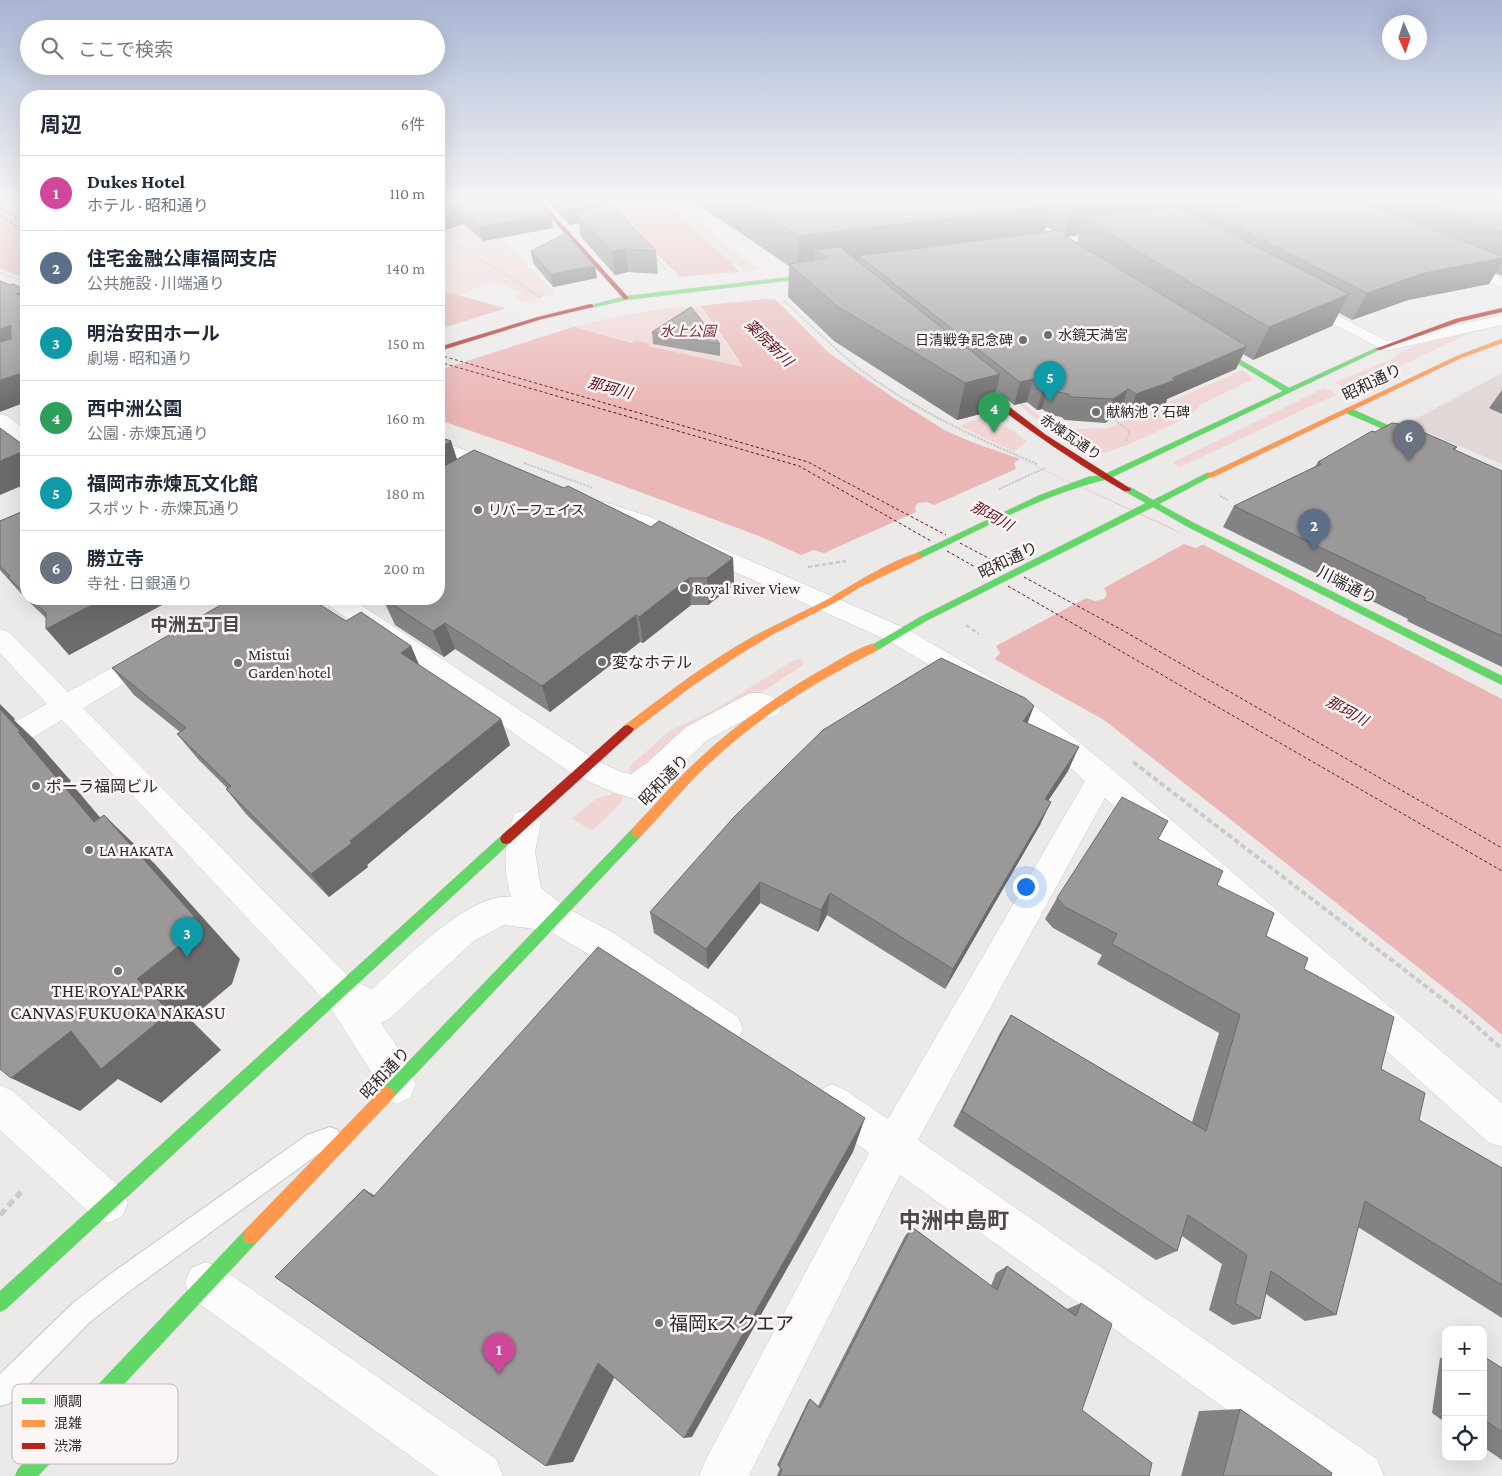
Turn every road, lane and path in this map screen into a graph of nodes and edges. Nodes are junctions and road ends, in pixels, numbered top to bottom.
1 (498, 270) edge
2 (599, 270) edge
3 (1471, 270) edge
4 (0, 273) edge
5 (832, 274) edge
6 (20, 280) edge
7 (1502, 283) edge
8 (780, 297) dead end
9 (1293, 297) edge
10 (626, 298) junction
11 (547, 303) dead end
12 (1502, 310) edge
13 (1502, 320) edge
14 (1197, 336) edge
15 (1502, 341) edge
16 (1385, 346) junction
17 (445, 347) edge
18 (956, 369) edge
19 (1288, 392) junction
20 (1349, 411) junction
21 (1107, 414) edge
22 (0, 420) edge
23 (1130, 432) dead end
24 (20, 435) edge
25 (1432, 446) edge
26 (445, 449) edge
27 (485, 463) junction
28 (1045, 468) dead end
29 (462, 476) edge
30 (522, 477) edge
31 (1105, 477) junction
32 (585, 501) edge
33 (1152, 503) junction
34 (827, 602) junction
35 (345, 605) edge
36 (898, 635) junction
37 (0, 638) edge
38 (167, 647) edge
39 (1502, 681) edge
40 (66, 706) junction
41 (769, 708) junction
42 (0, 743) edge
43 (584, 767) junction
44 (1115, 767) junction
45 (100, 783) dead end
46 (76, 798) edge
47 (526, 822) junction
48 (554, 917) junction
49 (340, 992) junction
50 (1502, 1049) edge
51 (754, 1050) edge
52 (804, 1084) edge
53 (397, 1085) junction
54 (0, 1104) edge
55 (1502, 1128) edge
56 (352, 1132) junction
57 (894, 1146) junction
58 (21, 1192) dead end
59 (108, 1203) junction
60 (0, 1215) edge
61 (206, 1283) junction
62 (118, 1284) joint
63 (0, 1303) edge
64 (112, 1384) edge
65 (0, 1394) edge
66 (36, 1464) edge
67 (25, 1476) edge
68 (479, 1476) edge
69 (723, 1476) edge
70 (1360, 1476) edge

1 - 11 path
2 - 10 street
3 - 7 street
4 - 6 path
5 - 10 street
8 - 28 path
9 - 16 street
10 - 17 street
12 - 16 street, 昭和通り
13 - 16 street
14 - 19 street
15 - 20 street, 昭和通り
16 - 19 street, 昭和通り
18 - 31 street, 赤煉瓦通り
19 - 31 street, 昭和通り
20 - 25 street
20 - 33 street, 昭和通り
21 - 23 path
22 - 24 street
26 - 27 street
27 - 29 street
27 - 30 street
31 - 33 street, 赤煉瓦通り
31 - 34 street, 昭和通り
32 - 34 street
33 - 36 street, 昭和通り
33 - 39 street, 川端通り
34 - 36 street
34 - 43 street, 昭和通り
35 - 43 street
36 - 41 street, 昭和通り
36 - 44 street
37 - 40 street
38 - 40 street
40 - 42 street
40 - 49 street
41 - 43 street
41 - 48 street, 昭和通り
43 - 47 street, 昭和通り
44 - 50 path
44 - 55 street
44 - 57 street
45 - 46 path
47 - 48 street
47 - 49 street, 昭和通り
48 - 49 street
48 - 51 street
48 - 53 street, 昭和通り
49 - 53 street
49 - 59 street, 昭和通り
52 - 57 street
53 - 56 street, 昭和通り
54 - 59 street
56 - 61 street, 昭和通り
56 - 62 lane
57 - 69 street
57 - 70 street
58 - 60 path
59 - 63 street, 昭和通り
61 - 64 street, 昭和通り
61 - 68 street
62 - 65 lane
66 - 67 street, 昭和通り

